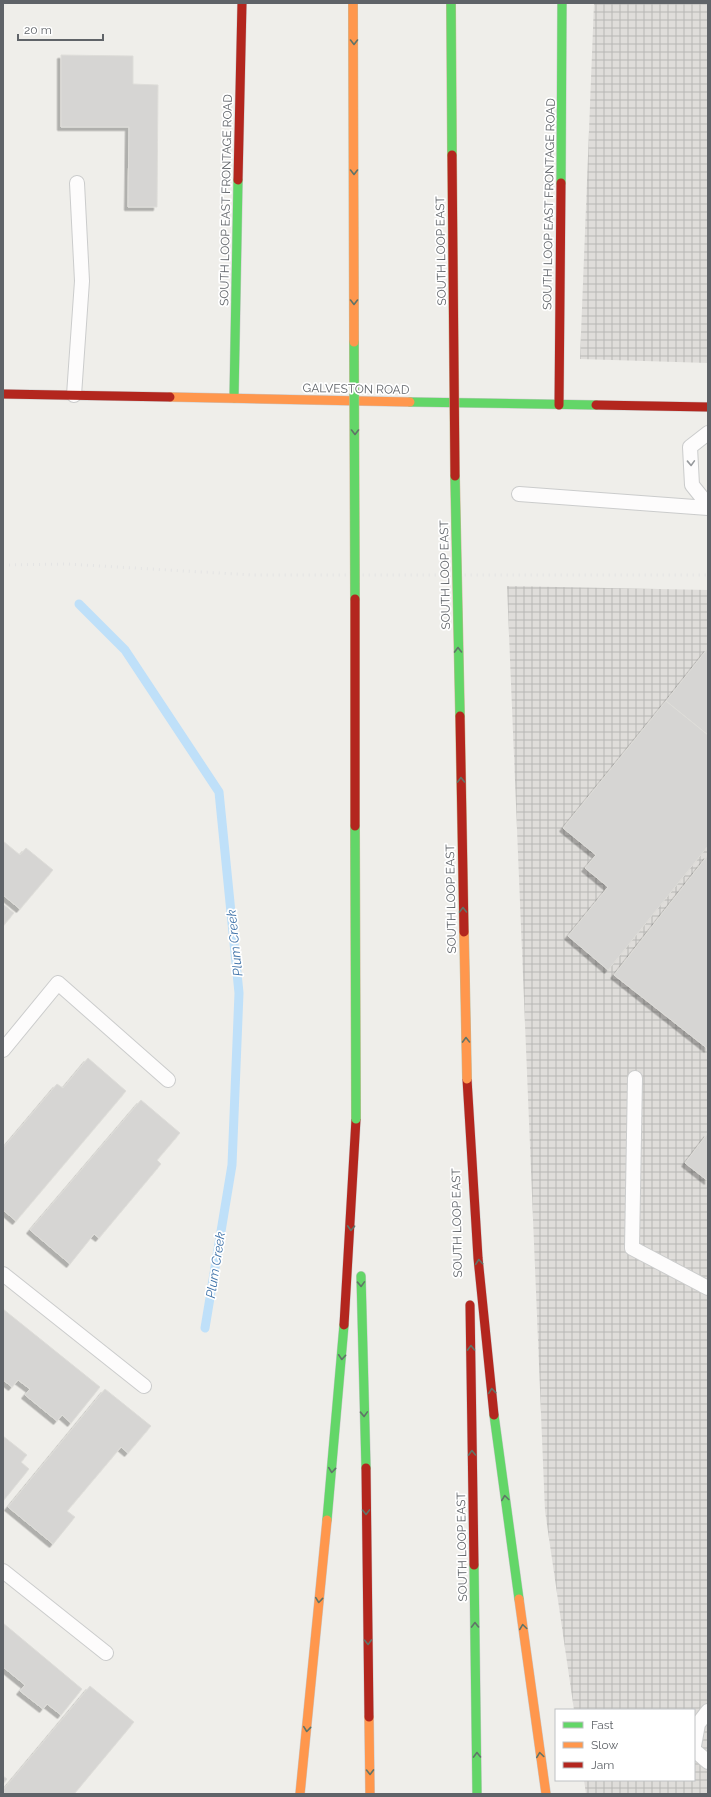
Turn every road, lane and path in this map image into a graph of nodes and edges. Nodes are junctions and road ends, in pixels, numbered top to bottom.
1 (242, 3) edge
2 (354, 3) edge
3 (451, 3) edge
4 (562, 3) edge
5 (77, 183) dead end
6 (3, 394) edge
7 (74, 396) junction
8 (234, 398) junction
9 (559, 405) junction
10 (708, 407) edge
11 (708, 433) edge
12 (519, 494) dead end
13 (708, 506) edge
14 (3, 1050) edge
15 (635, 1078) dead end
16 (467, 1079) junction
17 (168, 1080) dead end
18 (356, 1119) junction
19 (359, 1228) dead end
20 (360, 1267) dead end
21 (470, 1270) dead end
22 (3, 1274) edge
23 (708, 1288) edge
24 (470, 1294) dead end
25 (144, 1386) dead end
26 (3, 1571) edge
27 (106, 1653) dead end
28 (708, 1711) edge
29 (695, 1740) edge
30 (695, 1751) edge
31 (708, 1762) edge
32 (300, 1794) edge
33 (370, 1794) edge
34 (477, 1794) edge
35 (546, 1794) edge

1 - 8 main road, SOUTH LOOP EAST FRONTAGE ROAD
2 -> 18 main road, bridge
16 -> 3 main road, SOUTH LOOP EAST, bridge
4 - 9 main road, SOUTH LOOP EAST FRONTAGE ROAD
5 - 7 lane
6 - 7 main road, GALVESTON ROAD
7 - 8 main road, GALVESTON ROAD
8 - 9 main road, GALVESTON ROAD
9 - 10 main road, GALVESTON ROAD
11 -> 13 lane
12 - 13 lane
14 - 17 lane
15 - 23 lane
16 - 21 main road, SOUTH LOOP EAST
35 -> 16 main road
18 - 19 main road
18 -> 32 main road
20 -> 33 main road
22 - 25 lane
34 -> 24 main road, SOUTH LOOP EAST
26 - 27 lane
28 - 29 lane
30 - 31 lane

